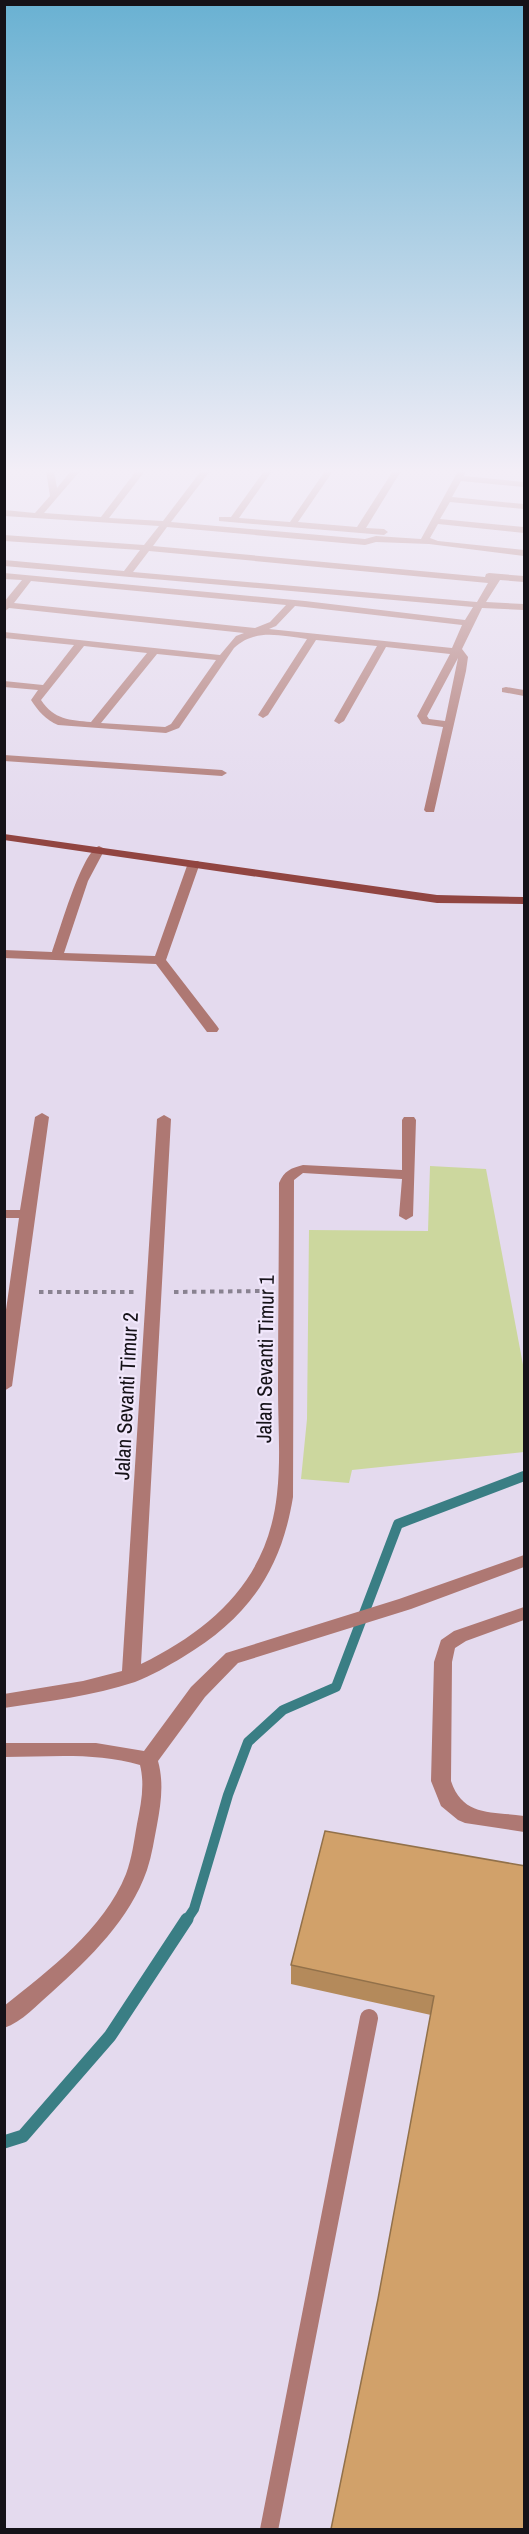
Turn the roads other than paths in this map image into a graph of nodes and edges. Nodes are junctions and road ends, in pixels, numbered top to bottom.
1 (20, 589) edge
2 (148, 589) edge
3 (306, 589) edge
4 (489, 589) edge
5 (293, 603) junction
6 (480, 605) junction
7 (6, 607) edge
8 (525, 607) edge
9 (468, 622) junction
10 (258, 631) junction
11 (314, 636) junction
12 (6, 638) edge
13 (81, 643) junction
14 (384, 643) junction
15 (457, 650) junction
16 (154, 651) junction
17 (222, 658) junction
18 (4, 684) edge
19 (44, 688) junction
20 (506, 690) dead end
21 (525, 693) edge
22 (263, 715) dead end
23 (339, 721) dead end
24 (94, 725) junction
25 (448, 725) junction
26 (4, 758) edge
27 (222, 772) dead end
28 (430, 810) dead end
29 (4, 837) edge
30 (99, 849) junction
31 (194, 863) junction
32 (525, 901) edge
33 (4, 954) edge
34 (57, 956) junction
35 (160, 960) junction
36 (212, 1029) dead end
37 (42, 1117) dead end
38 (164, 1119) dead end
39 (409, 1120) dead end
40 (409, 1175) junction
41 (4, 1214) edge
42 (27, 1214) junction
43 (406, 1216) dead end
44 (11, 1293) edge
45 (4, 1386) edge
46 (525, 1561) edge
47 (525, 1613) edge
48 (131, 1676) junction
49 (4, 1701) edge
50 (4, 1750) edge
51 (148, 1760) junction
52 (525, 1824) edge
53 (369, 2018) dead end
54 (4, 2019) edge
55 (269, 2529) edge

1 - 7 street
2 - 5 street
3 - 6 street
4 - 6 street
5 - 9 street
5 - 10 street
6 - 8 street
6 - 9 street
7 - 10 street
9 - 15 street
10 - 11 street
10 - 17 street
11 - 14 street
11 - 22 street
12 - 13 street
13 - 16 street
13 - 19 street
14 - 15 street
14 - 23 street
15 - 25 street
15 - 25 street
16 - 17 street
16 - 24 street
17 - 24 street
18 - 19 street
19 - 24 street
20 - 21 street
25 - 28 street
26 - 27 street
29 - 30 street
30 - 31 street
30 - 34 street
31 - 32 street
31 - 35 street
33 - 34 street
34 - 35 street
35 - 36 street
37 - 42 street
38 - 48 street, Jalan Sevanti Timur 2
39 - 40 street
40 - 43 street
40 - 48 street, Jalan Sevanti Timur 1
41 - 42 street
42 - 44 street
44 - 45 street
46 - 51 street
47 - 52 street
48 - 49 street, Jalan Sevanti Timur 1
50 - 51 street
51 - 54 street
53 - 55 lane

